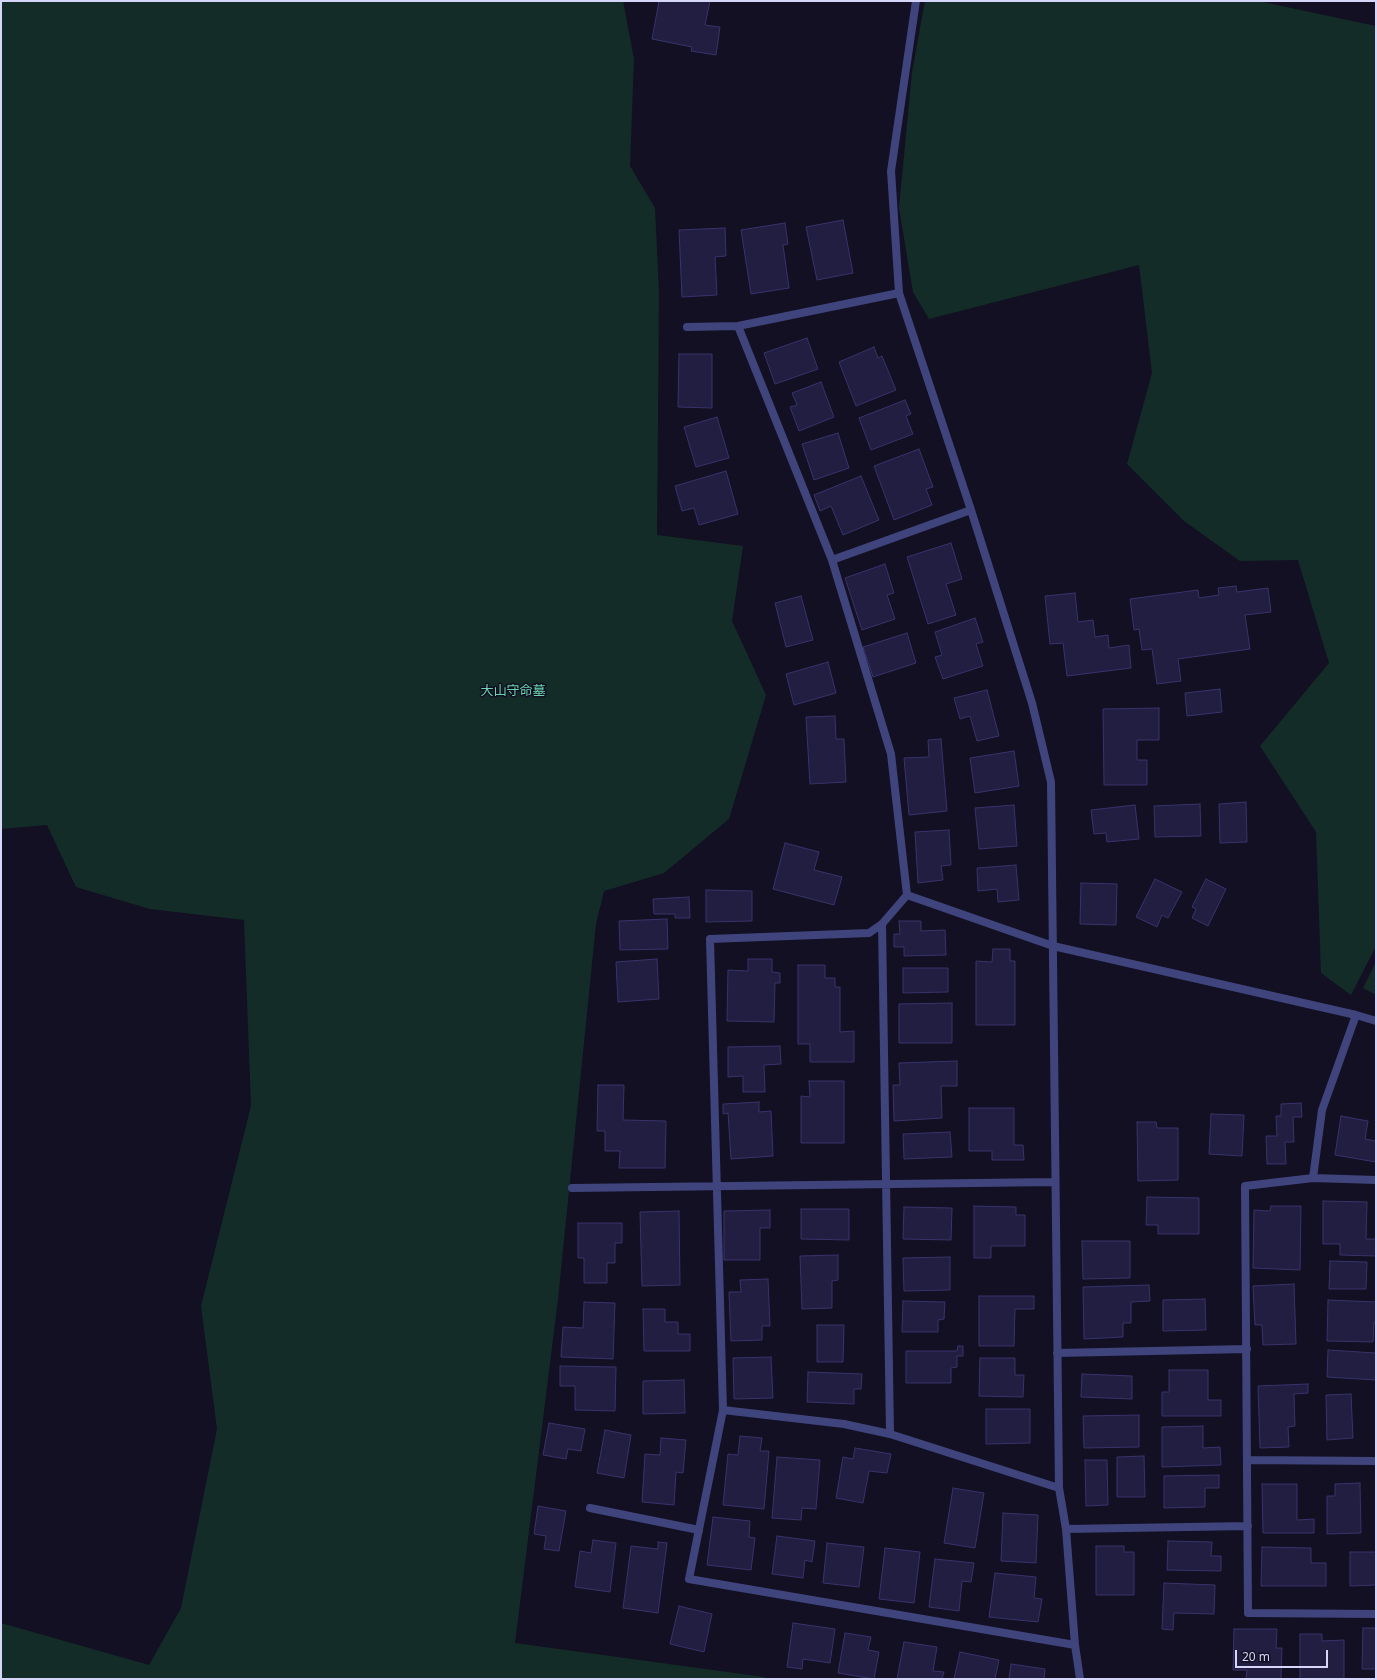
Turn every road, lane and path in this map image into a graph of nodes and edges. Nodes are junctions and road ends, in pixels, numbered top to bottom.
1 (916, 1) edge
2 (899, 293) junction
3 (738, 326) junction
4 (688, 327) dead end
5 (972, 510) junction
6 (832, 560) junction
7 (907, 895) junction
8 (882, 924) junction
9 (1053, 946) junction
10 (1356, 1015) junction
11 (1376, 1021) edge
12 (1313, 1178) junction
13 (1376, 1180) edge
14 (1055, 1182) junction
15 (886, 1184) junction
16 (717, 1186) junction
17 (572, 1188) dead end
18 (1247, 1349) junction
19 (1057, 1353) junction
20 (723, 1410) junction
21 (890, 1434) junction
22 (1247, 1460) junction
23 (1376, 1461) edge
24 (1059, 1488) junction
25 (590, 1508) dead end
26 (1248, 1526) junction
27 (1066, 1529) junction
28 (699, 1530) junction
29 (1376, 1614) edge
30 (1075, 1645) junction
31 (1080, 1679) edge

1 - 2 street
2 - 3 street
2 - 5 street
3 - 4 street
3 - 6 street
5 - 6 street
5 - 9 street
6 - 7 street
7 - 8 street
7 - 9 street
8 - 15 street
8 - 16 street
9 - 10 street
9 - 14 street
10 - 11 street
10 - 12 street
12 - 13 street
12 - 18 street
14 - 15 street
14 - 19 street
15 - 16 street
15 - 21 street
16 - 17 street
16 - 20 street
18 - 19 street
18 - 22 street
19 - 24 street
20 - 21 street
20 - 28 street
21 - 24 street
22 - 23 street
22 - 26 street
24 - 27 street
25 - 28 street
26 - 27 street
26 - 29 street
27 - 30 street
28 - 30 street
30 - 31 street

